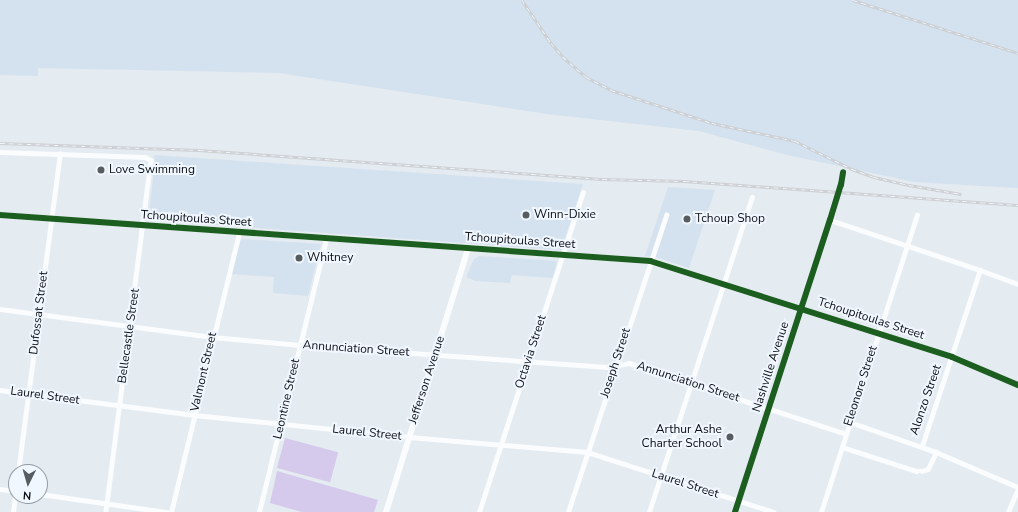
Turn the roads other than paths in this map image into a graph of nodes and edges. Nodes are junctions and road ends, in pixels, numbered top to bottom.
1 (0, 152) edge
2 (60, 154) junction
3 (583, 192) dead end
4 (752, 198) dead end
5 (835, 205) dead end
6 (0, 215) edge
7 (666, 215) dead end
8 (917, 215) dead end
9 (52, 219) junction
10 (830, 220) junction
11 (144, 226) junction
12 (239, 233) junction
13 (326, 239) junction
14 (907, 246) junction
15 (468, 248) junction
16 (562, 255) junction
17 (650, 261) junction
18 (980, 270) junction
19 (723, 283) junction
20 (1018, 284) edge
21 (0, 309) edge
22 (802, 309) junction
23 (38, 314) junction
24 (130, 326) junction
25 (878, 333) junction
26 (212, 337) junction
27 (300, 345) junction
28 (436, 355) junction
29 (952, 357) junction
30 (529, 360) junction
31 (616, 366) junction
32 (691, 382) junction
33 (1018, 385) edge
34 (0, 390) edge
35 (28, 394) junction
36 (120, 406) junction
37 (769, 409) junction
38 (194, 415) junction
39 (850, 422) junction
40 (281, 424) junction
41 (846, 434) junction
42 (409, 437) junction
43 (501, 444) junction
44 (922, 446) junction
45 (842, 447) junction
46 (587, 452) junction
47 (936, 452) junction
48 (19, 464) edge
49 (661, 476) junction
50 (1018, 487) edge
51 (48, 495) edge
52 (739, 501) junction
53 (107, 503) junction
54 (106, 512) edge
55 (167, 512) edge
56 (171, 512) edge
57 (260, 512) edge
58 (386, 512) edge
59 (479, 512) edge
60 (568, 512) edge
61 (649, 512) edge
62 (735, 512) edge
63 (774, 512) edge
64 (821, 512) edge
65 (1008, 512) edge

1 - 2 street
2 - 9 street, Dufossat Street
2 - 11 street, Bellecastle Street
3 - 16 street, Octavia Street
4 - 19 street
5 - 10 street, Nashville Avenue
6 - 9 street, Tchoupitoulas Street
7 - 17 street, Joseph Street
8 - 14 street, Eleonore Street
9 - 11 street, Tchoupitoulas Street
9 - 23 street, Dufossat Street
10 - 14 street
10 - 22 street, Nashville Avenue
11 - 12 street, Tchoupitoulas Street
11 - 24 street, Bellecastle Street
12 - 13 street, Tchoupitoulas Street
12 - 26 street, Valmont Street
13 - 15 street, Tchoupitoulas Street
13 - 27 street, Leontine Street
14 - 18 street
14 - 25 street, Eleonore Street
15 - 16 street, Tchoupitoulas Street
15 - 28 street, Jefferson Avenue
16 - 17 street, Tchoupitoulas Street
16 - 30 street, Octavia Street
17 - 19 street, Tchoupitoulas Street
17 - 31 street, Joseph Street
18 - 20 street
18 - 29 street, Alonzo Street
19 - 22 street, Tchoupitoulas Street
19 - 32 street
21 - 23 street, Annunciation Street
22 - 25 street, Tchoupitoulas Street
22 - 37 street, Nashville Avenue
23 - 24 street, Annunciation Street
23 - 35 street, Dufossat Street
24 - 26 street, Annunciation Street
24 - 36 street, Bellecastle Street
25 - 29 street, Tchoupitoulas Street
25 - 39 street, Eleonore Street
26 - 27 street, Annunciation Street
26 - 38 street, Valmont Street
27 - 28 street, Annunciation Street
27 - 40 street, Leontine Street
28 - 30 street, Annunciation Street
28 - 42 street, Jefferson Avenue
29 - 33 street, Tchoupitoulas Street
29 - 44 street, Alonzo Street
30 - 31 street, Annunciation Street
30 - 43 street, Octavia Street
31 - 32 street, Annunciation Street
31 - 46 street, Joseph Street
32 - 37 street, Annunciation Street
32 - 49 street
34 - 35 street, Laurel Street
35 - 36 street, Laurel Street
35 - 48 street, Dufossat Street
36 - 38 street, Laurel Street
36 - 53 street, Bellecastle Street
37 - 41 street, Annunciation Street
37 - 52 street, Nashville Avenue
38 - 40 street, Laurel Street
38 - 56 street, Valmont Street
39 - 41 street, Eleonore Street
39 - 44 street
40 - 42 street, Laurel Street
40 - 57 street, Leontine Street
41 - 45 street, Eleonore Street
42 - 43 street, Laurel Street
42 - 58 street, Jefferson Avenue
43 - 46 street, Laurel Street
43 - 59 street, Octavia Street
44 - 47 street
45 - 47 street
45 - 64 street, Eleonore Street
46 - 49 street, Laurel Street
46 - 60 street, Joseph Street
47 - 50 street
49 - 52 street, Laurel Street
49 - 61 street
50 - 65 street
51 - 53 street
52 - 62 street, Nashville Avenue
52 - 63 street, Laurel Street
53 - 54 street, Bellecastle Street
53 - 55 street

